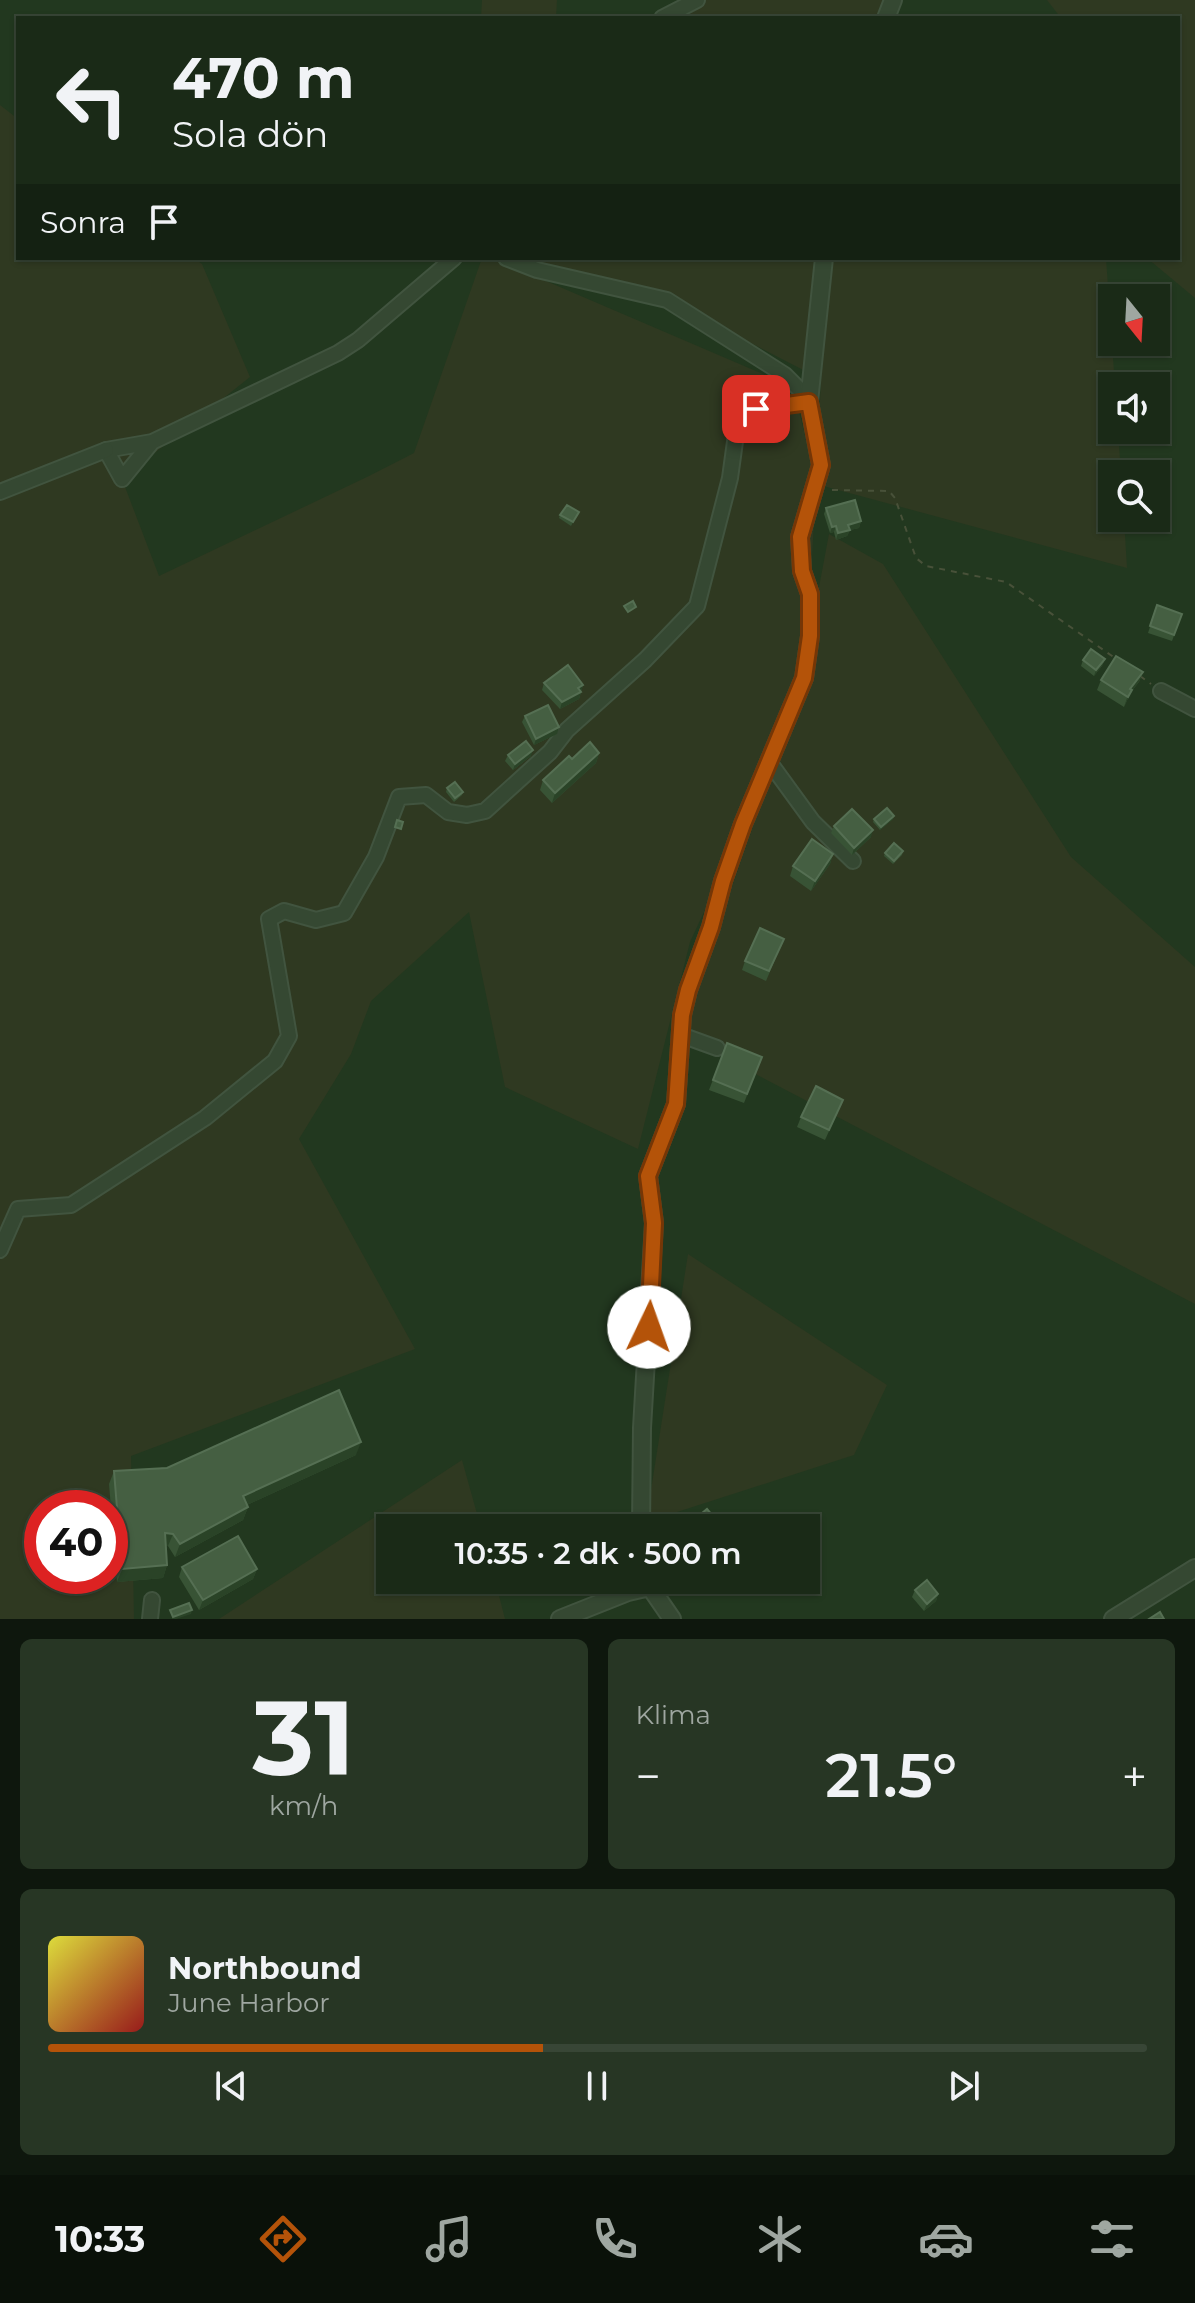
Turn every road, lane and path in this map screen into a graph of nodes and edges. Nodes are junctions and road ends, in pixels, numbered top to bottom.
1 (697, 0) edge
2 (666, 16) edge
3 (452, 260) edge
4 (511, 260) edge
5 (824, 260) edge
6 (809, 401) junction
7 (152, 442) junction
8 (106, 450) junction
9 (815, 484) junction
10 (0, 492) edge
11 (1125, 665) edge
12 (1137, 674) edge
13 (1161, 691) joint
14 (1195, 709) edge
15 (770, 763) junction
16 (853, 861) dead end
17 (681, 1035) junction
18 (717, 1048) dead end
19 (0, 1250) edge
20 (641, 1514) edge
21 (1195, 1568) edge
22 (623, 1594) edge
23 (656, 1594) edge
24 (152, 1600) dead end
25 (150, 1619) edge
26 (560, 1619) edge
27 (672, 1619) edge
28 (1113, 1619) edge

1 - 2 street
3 - 7 street
4 - 6 street
5 - 6 street
6 - 9 street
6 - 19 street
7 - 8 street
7 - 8 street
8 - 10 street
9 - 11 path
9 - 15 street
12 - 13 path
13 - 14 street
15 - 16 street
15 - 17 street
17 - 18 street
17 - 20 street
21 - 28 street
22 - 26 street
23 - 27 street
24 - 25 street

